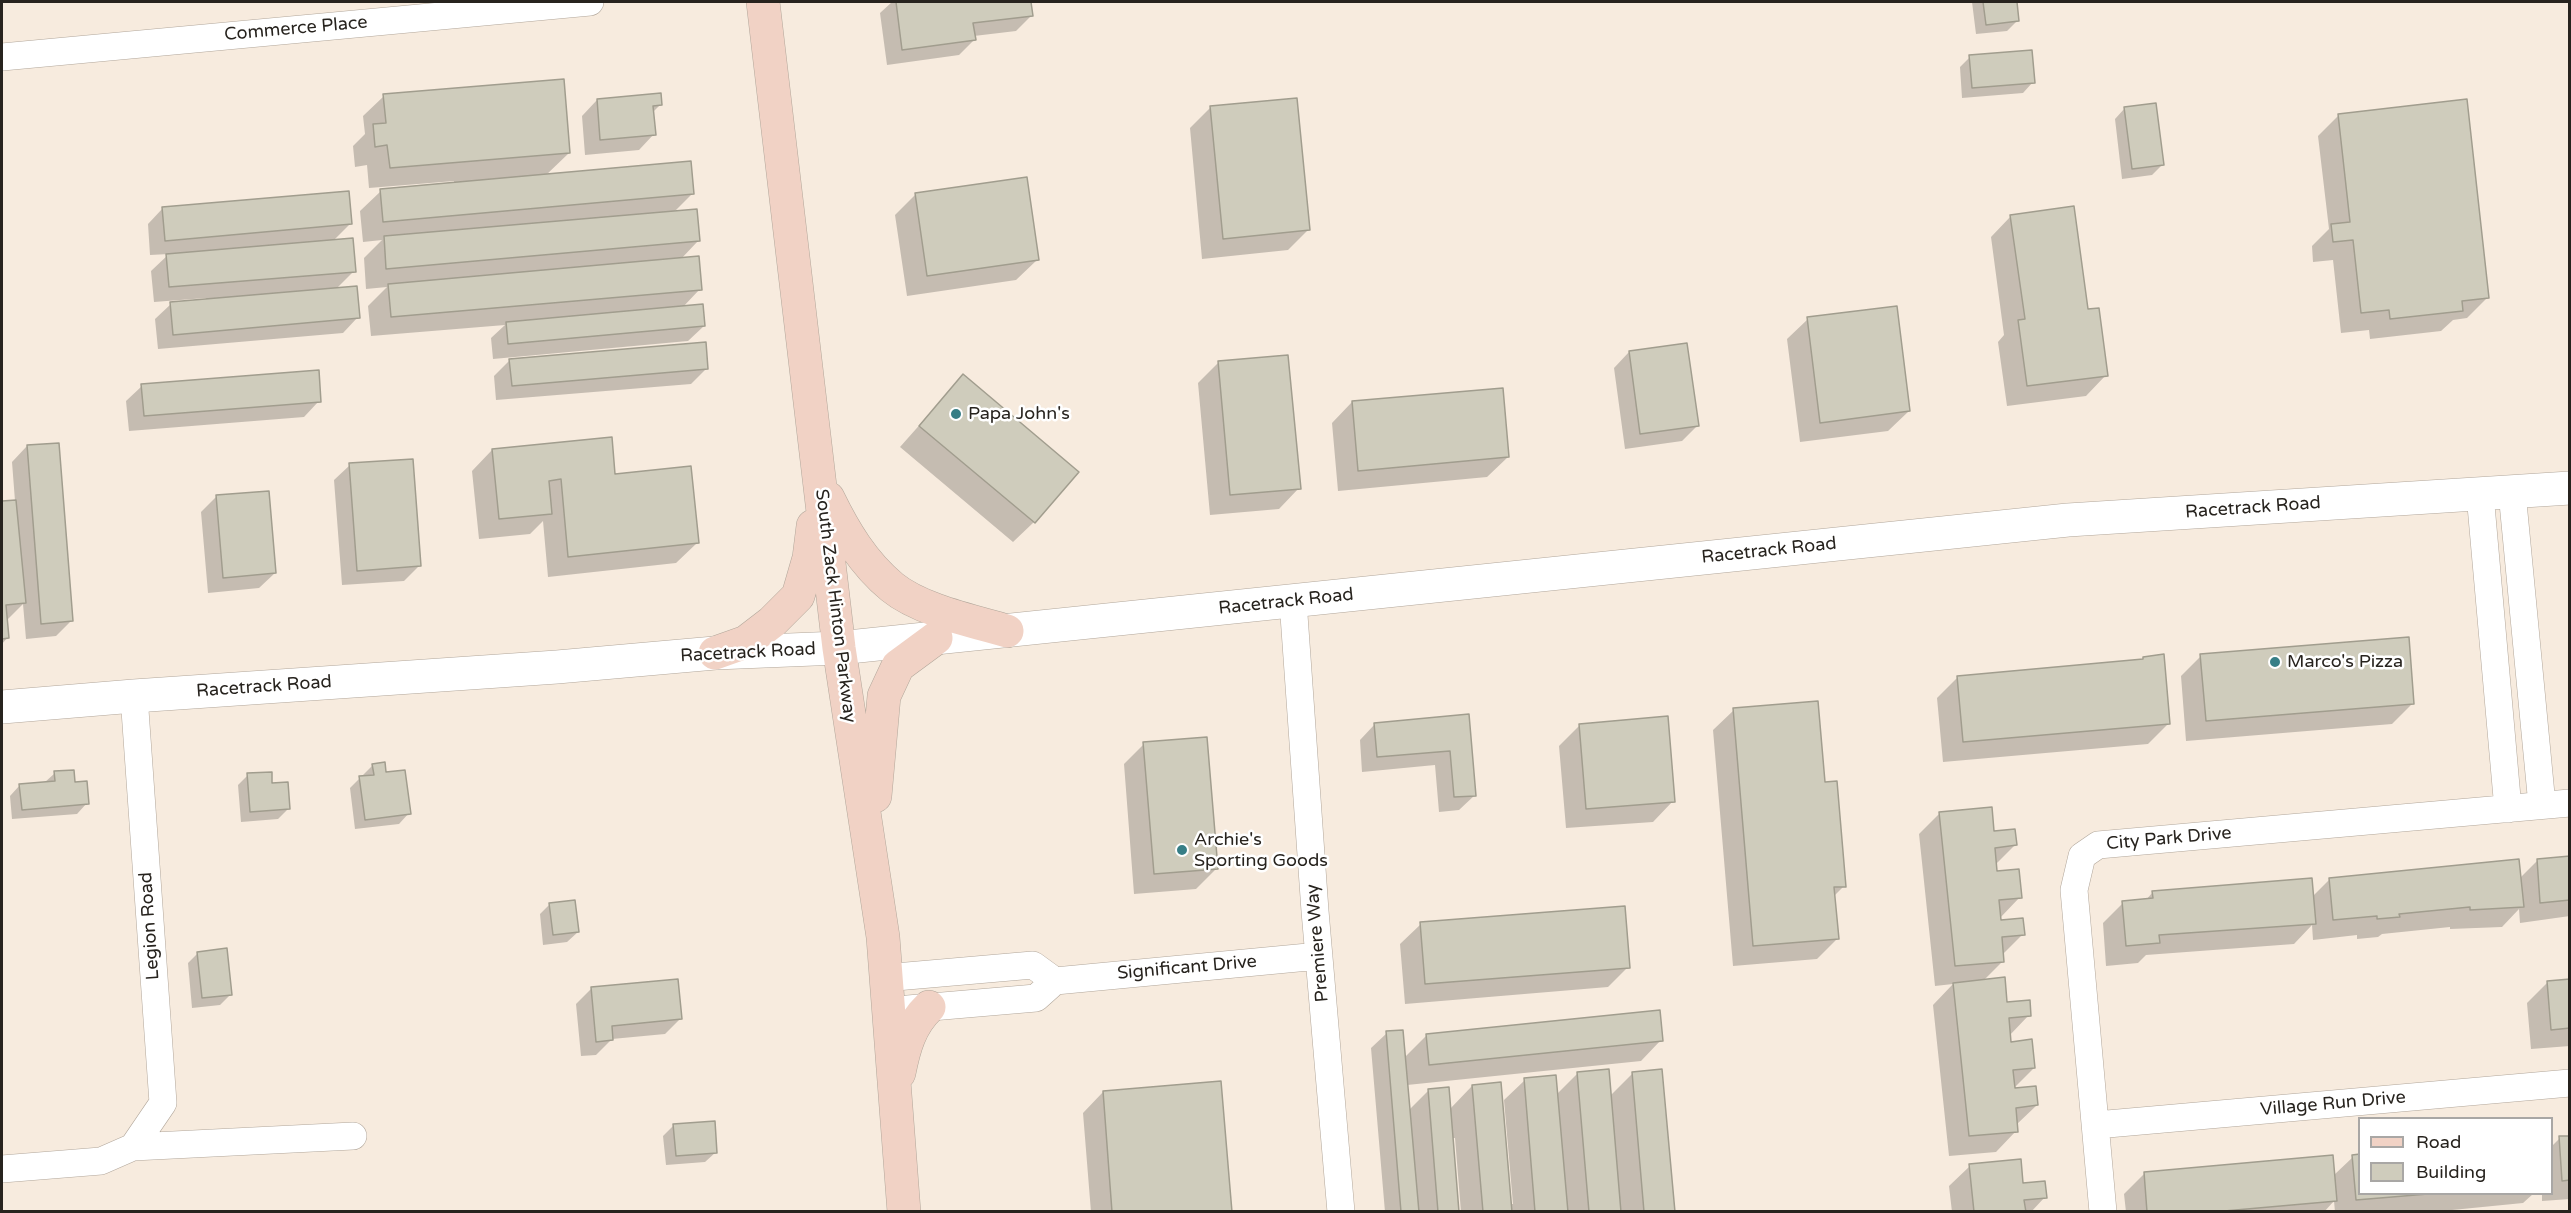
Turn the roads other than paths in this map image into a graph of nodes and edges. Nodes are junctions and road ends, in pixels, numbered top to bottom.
1 (590, 2) edge
2 (763, 2) edge
3 (2, 57) edge
4 (819, 480) junction
5 (2570, 488) edge
6 (2512, 492) junction
7 (2480, 494) junction
8 (1293, 602) junction
9 (1007, 631) junction
10 (936, 638) junction
11 (839, 648) junction
12 (715, 653) junction
13 (134, 696) junction
14 (2, 707) edge
15 (2570, 803) edge
16 (2542, 806) junction
17 (2508, 809) junction
18 (870, 854) junction
19 (1319, 956) junction
20 (884, 978) junction
21 (1055, 981) junction
22 (929, 1007) junction
23 (887, 1011) junction
24 (2570, 1083) edge
25 (895, 1095) junction
26 (2096, 1125) junction
27 (353, 1136) dead end
28 (134, 1147) junction
29 (2, 1169) edge
30 (904, 1212) edge
31 (1341, 1212) edge
32 (2103, 1212) edge

1 - 3 street, Commerce Place
2 - 4 main road, South Zack Hinton Parkway
4 - 9 main road
4 - 11 main road, South Zack Hinton Parkway
4 - 12 main road
5 - 6 street, Racetrack Road
6 - 7 street, Racetrack Road
6 - 16 street
7 - 8 street, Racetrack Road
7 - 17 street
8 - 9 street, Racetrack Road
8 - 19 street, Premiere Way
9 - 10 street, Racetrack Road
10 - 11 street, Racetrack Road
10 - 18 main road
11 - 12 street, Racetrack Road
11 - 18 main road, South Zack Hinton Parkway
12 - 13 street, Racetrack Road
13 - 14 street, Racetrack Road
13 - 28 street, Legion Road
15 - 16 street, City Park Drive
16 - 17 street, City Park Drive
17 - 26 street, City Park Drive
18 - 20 main road, South Zack Hinton Parkway
19 - 21 street, Significant Drive
19 - 31 street, Premiere Way
20 - 21 street
20 - 23 main road, South Zack Hinton Parkway
21 - 22 street
22 - 23 street
22 - 25 main road
23 - 25 main road, South Zack Hinton Parkway
24 - 26 street, Village Run Drive
25 - 30 main road, South Zack Hinton Parkway
26 - 32 street, City Park Drive
27 - 28 street
28 - 29 street

